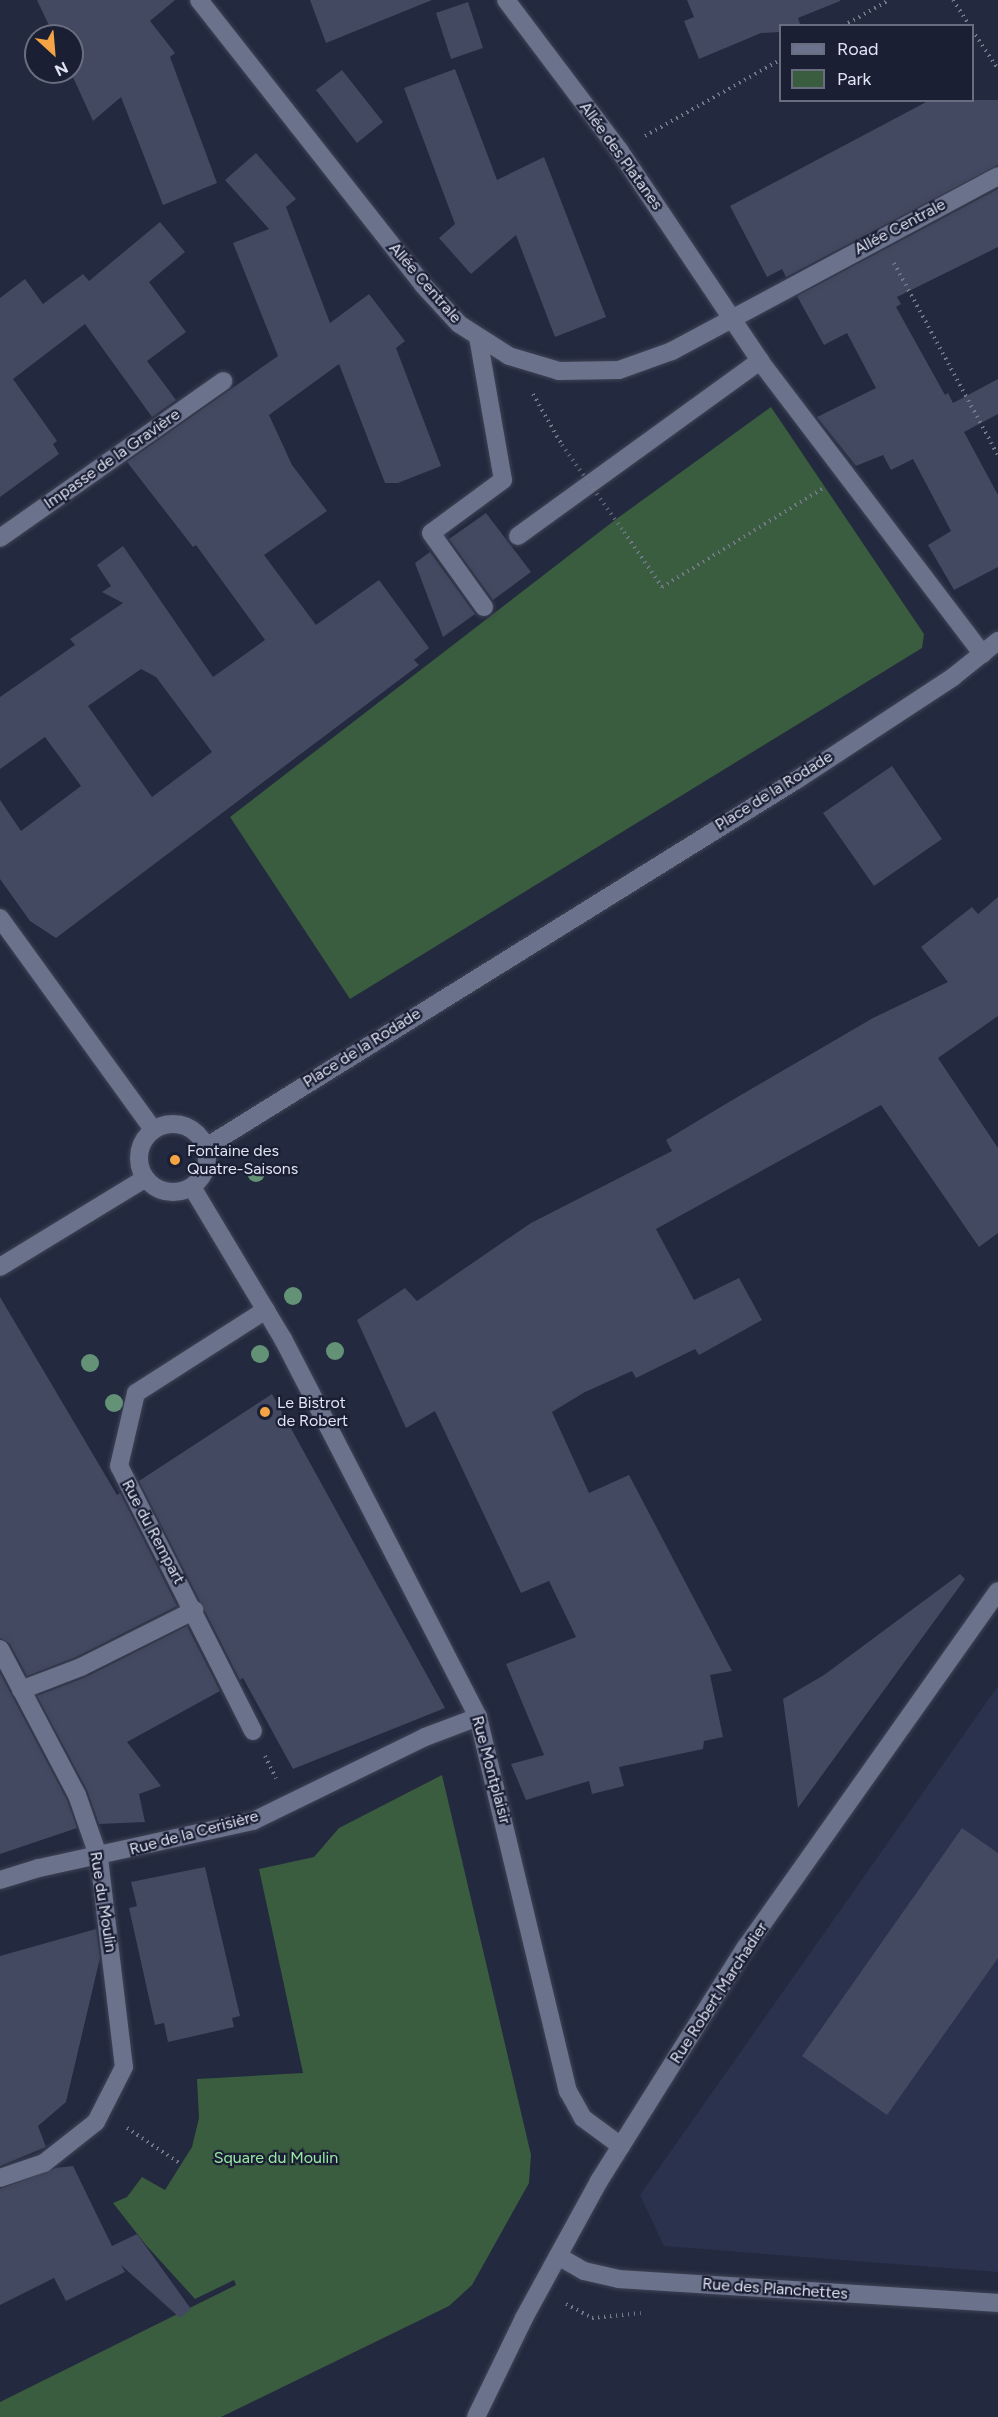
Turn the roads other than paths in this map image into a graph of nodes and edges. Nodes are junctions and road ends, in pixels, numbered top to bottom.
1 (199, 0) edge
2 (506, 0) edge
3 (998, 176) edge
4 (731, 316) junction
5 (478, 337) junction
6 (760, 361) junction
7 (223, 381) dead end
8 (518, 536) dead end
9 (0, 538) edge
10 (484, 607) dead end
11 (998, 641) edge
12 (982, 654) junction
13 (0, 918) edge
14 (153, 1129) junction
15 (206, 1147) junction
16 (144, 1179) junction
17 (192, 1187) junction
18 (0, 1267) edge
19 (266, 1310) junction
20 (998, 1591) edge
21 (195, 1610) junction
22 (0, 1649) edge
23 (21, 1690) junction
24 (478, 1718) junction
25 (253, 1731) road end
26 (99, 1857) junction
27 (0, 1880) edge
28 (621, 2145) junction
29 (0, 2178) edge
30 (558, 2256) junction
31 (998, 2303) edge
32 (476, 2417) edge

1 - 5 street, Allée Centrale
2 - 4 street, Allée des Platanes
3 - 4 street, Allée Centrale
4 - 5 street, Allée Centrale
4 - 6 street
5 - 10 street
6 - 8 street
6 - 12 street
7 - 9 street, Impasse de la Gravière
11 - 12 street, Place de la Rodade
12 - 15 street, Place de la Rodade
13 - 14 street
14 - 15 street
14 - 16 street
15 - 17 street
16 - 17 street
16 - 18 street
17 - 19 street
19 - 21 street, Rue du Rempart
19 - 24 street, Rue Montplaisir
20 - 28 street, Rue Robert Marchadier
21 - 23 street
21 - 25 street, Rue du Rempart
22 - 23 street, Rue du Moulin
23 - 26 street, Rue du Moulin
24 - 26 street, Rue de la Cerisière
24 - 28 street, Rue Montplaisir
26 - 27 street, Rue de la Cerisière
26 - 29 street, Rue du Moulin
28 - 30 street, Rue Robert Marchadier
30 - 31 street, Rue des Planchettes
30 - 32 street, Rue Robert Marchadier

